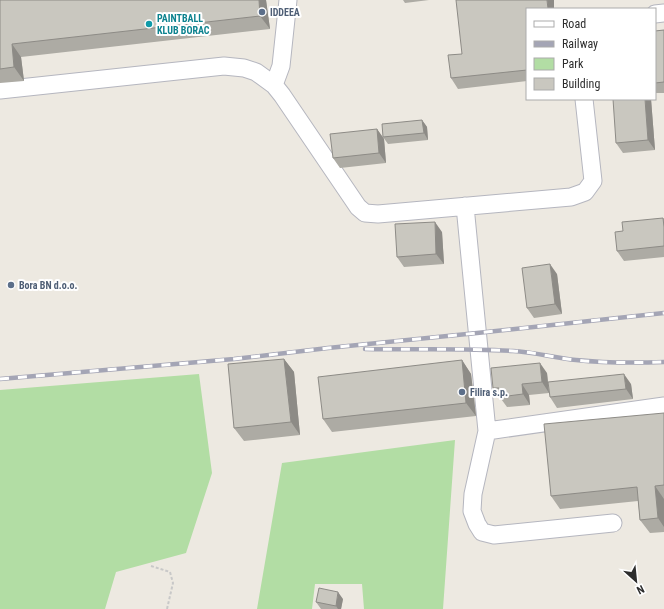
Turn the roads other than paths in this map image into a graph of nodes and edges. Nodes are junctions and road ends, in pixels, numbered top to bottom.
1 (288, 0) edge
2 (274, 85) junction
3 (0, 90) edge
4 (584, 100) edge
5 (465, 206) junction
6 (664, 406) edge
7 (487, 431) junction
8 (612, 523) dead end

1 - 2 lane
2 - 3 lane
2 - 5 lane
4 - 5 lane
5 - 7 lane
6 - 7 lane
7 - 8 lane

